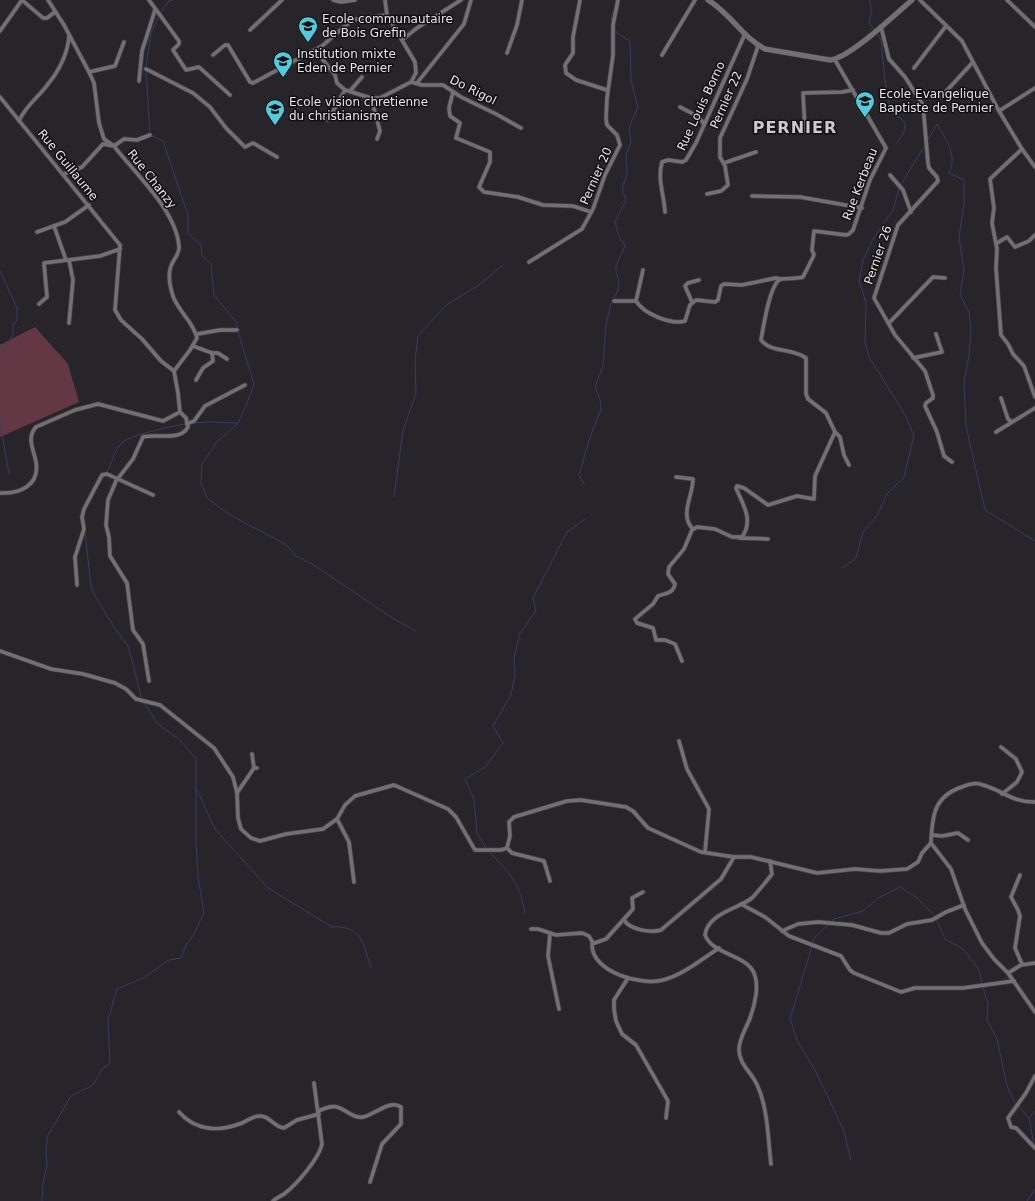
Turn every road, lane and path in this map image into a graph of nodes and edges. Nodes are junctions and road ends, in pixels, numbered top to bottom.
1 (22, 0) edge
2 (48, 0) edge
3 (149, 0) edge
4 (282, 0) edge
5 (333, 0) edge
6 (355, 0) edge
7 (385, 0) edge
8 (461, 0) edge
9 (471, 0) edge
10 (522, 0) edge
11 (580, 0) edge
12 (618, 0) edge
13 (695, 0) edge
14 (708, 0) edge
15 (912, 0) edge
16 (920, 0) edge
17 (1007, 0) edge
18 (155, 10) junction
19 (55, 12) junction
20 (387, 15) junction
21 (946, 26) junction
22 (881, 27) junction
23 (1035, 27) edge
24 (250, 30) dead end
25 (0, 31) edge
26 (745, 34) junction
27 (69, 36) junction
28 (402, 40) junction
29 (124, 42) dead end
30 (758, 46) junction
31 (315, 50) junction
32 (506, 53) dead end
33 (213, 55) dead end
34 (662, 55) dead end
35 (835, 60) junction
36 (973, 62) junction
37 (914, 68) dead end
38 (146, 69) dead end
39 (89, 72) junction
40 (362, 77) dead end
41 (139, 81) dead end
42 (411, 82) junction
43 (417, 83) junction
44 (1035, 88) edge
45 (345, 90) junction
46 (607, 90) junction
47 (853, 90) junction
48 (350, 92) junction
49 (453, 92) junction
50 (230, 95) dead end
51 (0, 97) edge
52 (941, 97) dead end
53 (371, 98) junction
54 (680, 107) dead end
55 (999, 111) junction
56 (328, 120) dead end
57 (19, 121) junction
58 (704, 125) junction
59 (522, 128) dead end
60 (805, 130) dead end
61 (150, 135) dead end
62 (377, 139) dead end
63 (114, 146) junction
64 (1022, 149) junction
65 (756, 152) dead end
66 (277, 157) dead end
67 (724, 163) junction
68 (1035, 167) edge
69 (64, 174) junction
70 (890, 175) dead end
71 (707, 194) dead end
72 (752, 196) dead end
73 (89, 205) junction
74 (862, 208) junction
75 (591, 212) junction
76 (665, 212) dead end
77 (911, 212) junction
78 (54, 226) junction
79 (37, 232) dead end
80 (1035, 236) edge
81 (997, 243) junction
82 (120, 247) junction
83 (68, 260) junction
84 (529, 262) dead end
85 (643, 270) dead end
86 (945, 278) dead end
87 (780, 279) junction
88 (699, 280) dead end
89 (614, 301) dead end
90 (636, 301) junction
91 (692, 302) junction
92 (39, 304) dead end
93 (69, 323) dead end
94 (890, 323) junction
95 (237, 330) dead end
96 (196, 334) junction
97 (936, 334) dead end
98 (193, 346) junction
99 (212, 353) junction
100 (913, 358) junction
101 (227, 359) dead end
102 (174, 371) junction
103 (196, 380) dead end
104 (245, 385) dead end
105 (1035, 397) edge
106 (1001, 398) dead end
107 (1035, 408) edge
108 (180, 412) junction
109 (1012, 422) junction
110 (187, 424) junction
111 (835, 432) junction
112 (996, 432) dead end
113 (952, 462) dead end
114 (849, 465) dead end
115 (676, 477) dead end
116 (118, 478) junction
117 (0, 493) edge
118 (153, 495) dead end
119 (693, 529) junction
120 (739, 538) junction
121 (768, 539) dead end
122 (77, 585) dead end
123 (0, 651) edge
124 (682, 660) dead end
125 (149, 681) dead end
126 (679, 741) dead end
127 (1001, 747) dead end
128 (252, 754) dead end
129 (237, 793) junction
130 (1002, 794) junction
131 (1035, 802) edge
132 (337, 819) junction
133 (932, 835) junction
134 (968, 840) dead end
135 (931, 843) junction
136 (507, 848) junction
137 (705, 852) junction
138 (734, 857) junction
139 (770, 861) junction
140 (1020, 875) dead end
141 (550, 881) dead end
142 (354, 882) dead end
143 (643, 892) dead end
144 (741, 904) junction
145 (964, 904) junction
146 (624, 920) junction
147 (531, 929) dead end
148 (782, 931) junction
149 (550, 934) junction
150 (593, 943) junction
151 (719, 948) junction
152 (1035, 963) edge
153 (1022, 964) junction
154 (1008, 973) junction
155 (628, 978) junction
156 (1014, 981) junction
157 (559, 1009) dead end
158 (1035, 1012) edge
159 (1035, 1076) edge
160 (314, 1083) dead end
161 (179, 1112) dead end
162 (318, 1113) junction
163 (666, 1118) dead end
164 (1035, 1148) edge
165 (771, 1164) dead end
166 (370, 1182) dead end
167 (273, 1201) edge

1 - 19 street
1 - 25 street
2 - 19 street, Rue Chanzy
3 - 18 street
4 - 24 street
5 - 6 street
7 - 20 street
8 - 28 street
9 - 43 street
10 - 32 street
11 - 46 street
12 - 46 street, Pernier 20
13 - 34 street
14 - 26 street
15 - 22 street
16 - 21 street
17 - 23 street
18 - 41 street
18 - 50 street
19 - 27 street, Rue Chanzy
20 - 28 street
20 - 31 street
21 - 36 street
21 - 37 street
22 - 35 street
22 - 77 street, Pernier 26
26 - 30 street
26 - 58 street, Rue Louis Borno
27 - 39 street, Rue Chanzy
27 - 57 street
28 - 42 street
29 - 39 street
30 - 35 street
30 - 67 street, Pernier 22
31 - 33 street
31 - 45 street
35 - 47 street, Rue Kerbeau
36 - 52 street
36 - 55 street
38 - 66 street
39 - 63 street, Rue Chanzy
40 - 48 street
42 - 43 street, Do Rigol
42 - 53 street
43 - 49 street, Do Rigol
44 - 55 street
45 - 48 street
45 - 56 street
46 - 75 street, Pernier 20
47 - 60 street
47 - 74 street, Rue Kerbeau
48 - 53 street
49 - 59 street, Do Rigol
49 - 75 street
51 - 57 street, Rue Guillaume
53 - 62 street
54 - 58 street
55 - 64 street
57 - 69 street, Rue Guillaume
58 - 76 street, Rue Louis Borno
61 - 63 street
63 - 69 street
63 - 96 street, Rue Chanzy
64 - 68 street
64 - 81 street
65 - 67 street
67 - 71 street, Pernier 22
69 - 73 street, Rue Guillaume
70 - 77 street
72 - 74 street
73 - 78 street
73 - 82 street, Rue Guillaume
74 - 87 street, Rue Kerbeau
75 - 84 street, Pernier 20
77 - 94 street, Pernier 26
78 - 79 street
78 - 83 street
80 - 81 street
81 - 105 street
82 - 83 street
82 - 102 street
83 - 92 street
83 - 93 street
85 - 90 street
86 - 94 street
87 - 91 street
87 - 111 street
88 - 91 street
89 - 90 street
90 - 91 street
94 - 100 street, Pernier 26
95 - 96 street
96 - 98 street
97 - 100 street
98 - 99 street
98 - 102 street
99 - 101 street
99 - 103 street
100 - 113 street, Pernier 26
102 - 108 street
104 - 110 street
106 - 109 street
107 - 109 street
108 - 110 street
108 - 117 street
109 - 112 street
110 - 116 street
111 - 114 street
111 - 120 street
115 - 119 street
116 - 118 street
116 - 122 street
116 - 125 street
119 - 120 street
119 - 124 street
120 - 121 street
123 - 129 street
126 - 137 street
127 - 130 street
128 - 129 street
129 - 132 street
130 - 131 street
130 - 133 street
132 - 136 street
132 - 142 street
133 - 134 street
133 - 135 street
135 - 139 street
135 - 145 street
136 - 137 street
136 - 141 street
137 - 138 street
138 - 139 street
138 - 146 street
139 - 144 street
140 - 153 street
143 - 146 street
144 - 148 street
144 - 151 street
145 - 148 street
145 - 154 street
146 - 150 street
147 - 149 street
148 - 156 street
149 - 150 street
149 - 157 street
150 - 155 street
151 - 155 street
151 - 165 street
152 - 153 street
153 - 154 street
154 - 156 street
155 - 163 street
156 - 158 street
159 - 164 street
160 - 162 street
161 - 162 street
162 - 166 street
162 - 167 street

